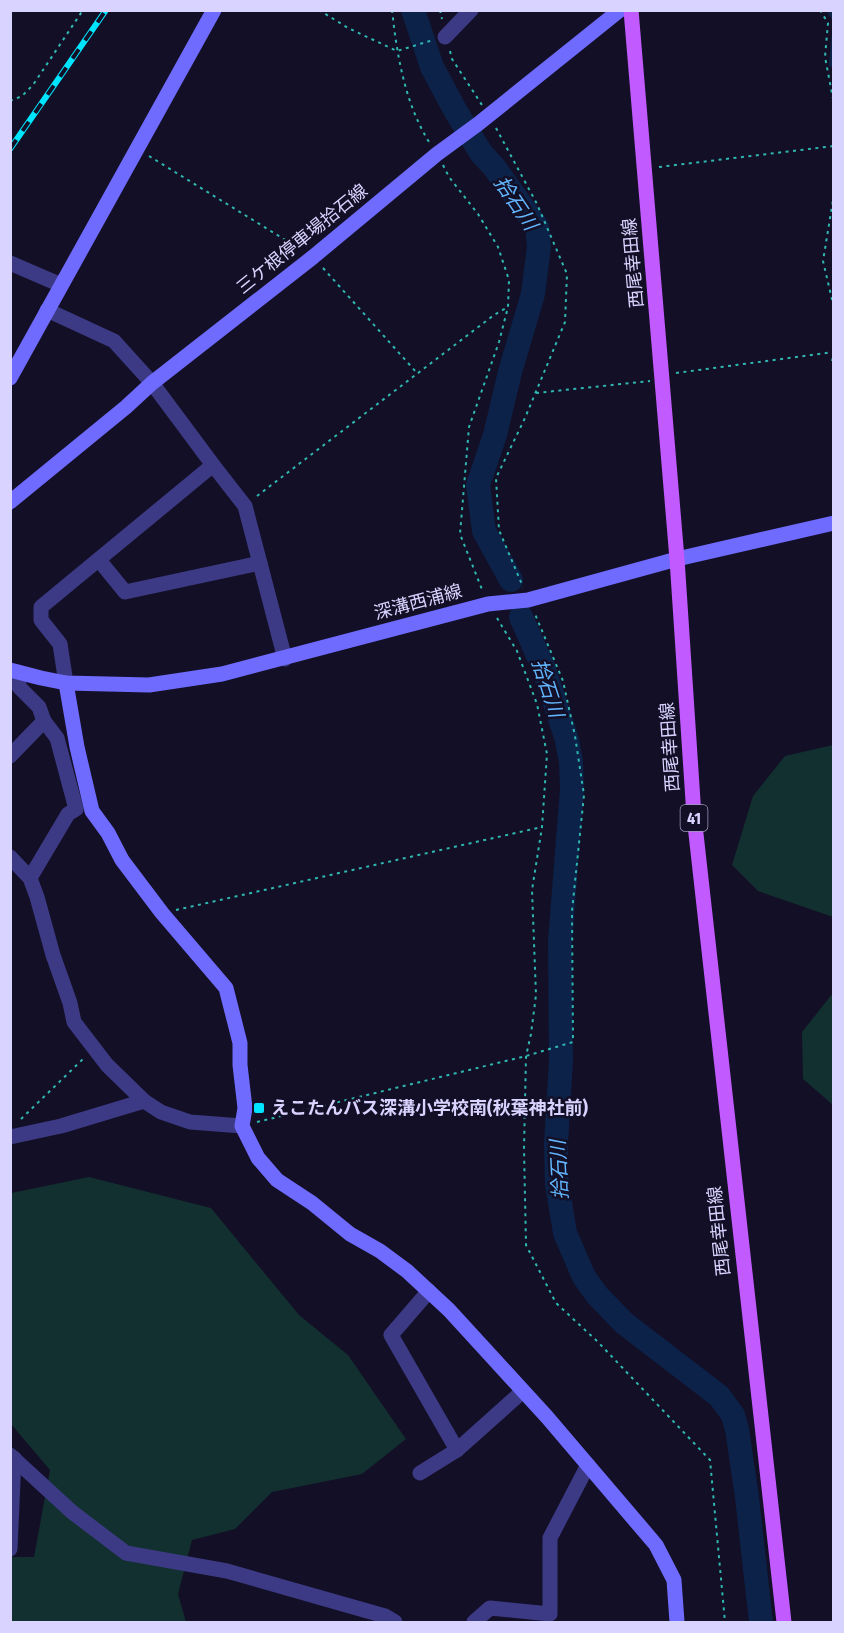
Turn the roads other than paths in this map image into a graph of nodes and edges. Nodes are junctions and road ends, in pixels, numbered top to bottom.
1 (214, 10) edge
2 (471, 10) edge
3 (620, 10) edge
4 (631, 10) edge
5 (445, 37) road end
6 (10, 263) edge
7 (61, 285) junction
8 (47, 310) junction
9 (10, 378) edge
10 (152, 383) junction
11 (213, 465) junction
12 (10, 502) edge
13 (834, 523) edge
14 (677, 558) junction
15 (99, 560) junction
16 (260, 564) junction
17 (285, 659) junction
18 (14, 671) edge
19 (66, 683) junction
20 (44, 721) junction
21 (10, 756) edge
22 (76, 809) junction
23 (92, 811) junction
24 (10, 857) edge
25 (30, 878) junction
26 (144, 1101) junction
27 (242, 1126) junction
28 (10, 1137) edge
29 (429, 1291) junction
30 (523, 1391) junction
31 (457, 1450) junction
32 (12, 1456) edge
33 (588, 1465) junction
34 (420, 1473) dead end
35 (10, 1549) edge
36 (395, 1623) edge
37 (474, 1623) edge
38 (677, 1623) edge
39 (784, 1623) edge

1 - 7 main road
2 - 5 street
3 - 10 main road, 三ケ根停車場拾石線
4 - 14 main road, 西尾幸田線 / 41
6 - 7 street
7 - 8 main road
8 - 9 main road
8 - 10 street
10 - 11 street
10 - 12 main road, 三ケ根停車場拾石線
11 - 15 street
11 - 16 street
13 - 14 main road, 深溝西浦線
14 - 17 main road, 深溝西浦線
14 - 39 main road, 西尾幸田線 / 41
15 - 16 street
15 - 19 street
16 - 17 street
17 - 19 main road, 深溝西浦線
18 - 19 main road, 深溝西浦線
18 - 20 street
19 - 23 main road
20 - 21 street
20 - 22 street
22 - 23 street
22 - 25 street
23 - 27 main road
24 - 25 street
25 - 26 street
26 - 27 street
26 - 28 street
27 - 29 main road
29 - 30 main road
29 - 31 street
30 - 31 street
30 - 33 main road
31 - 34 street
32 - 35 street
32 - 36 street
33 - 37 street
33 - 38 main road

